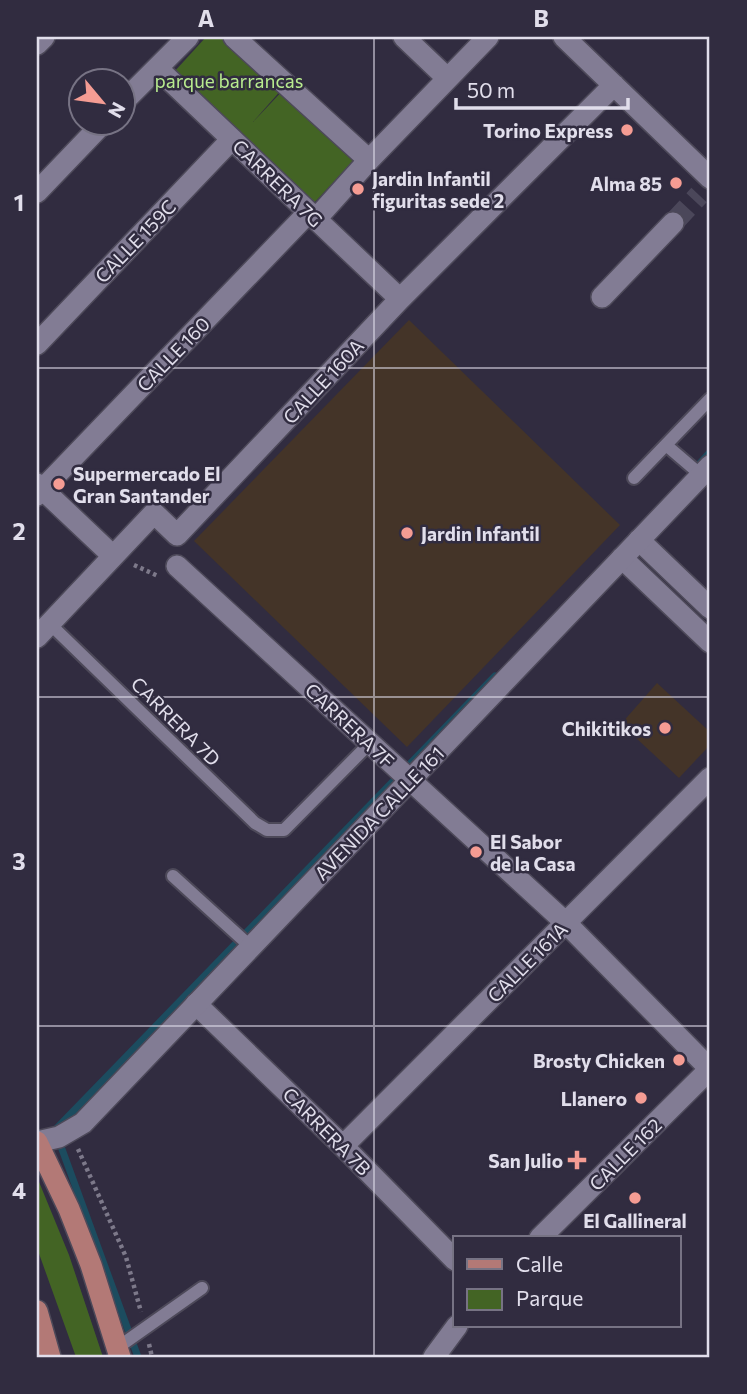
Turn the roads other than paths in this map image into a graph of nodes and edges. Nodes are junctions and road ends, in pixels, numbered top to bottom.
1 (44, 37) edge
2 (188, 37) edge
3 (234, 37) edge
4 (404, 37) edge
5 (488, 37) edge
6 (576, 41) edge
7 (37, 44) edge
8 (157, 68) junction
9 (447, 78) junction
10 (614, 85) junction
11 (136, 89) edge
12 (91, 136) edge
13 (232, 139) junction
14 (369, 160) junction
15 (707, 186) edge
16 (37, 192) edge
17 (312, 216) junction
18 (673, 223) tunnel mouth
19 (602, 297) dead end
20 (400, 299) junction
21 (37, 344) edge
22 (710, 399) edge
23 (666, 445) junction
24 (706, 470) edge
25 (634, 478) dead end
26 (39, 489) edge
27 (639, 540) junction
28 (113, 556) junction
29 (622, 558) junction
30 (177, 566) road end
31 (710, 608) edge
32 (43, 630) edge
33 (710, 642) edge
34 (370, 743) junction
35 (710, 778) edge
36 (410, 780) junction
37 (173, 876) dead end
38 (565, 923) junction
39 (251, 947) junction
40 (196, 1004) junction
41 (710, 1069) edge
42 (37, 1142) edge
43 (343, 1146) junction
44 (542, 1236) edge
45 (453, 1258) edge
46 (202, 1288) dead end
47 (37, 1311) edge
48 (456, 1328) edge
49 (119, 1353) edge
50 (50, 1357) edge
51 (434, 1357) edge

1 - 7 street
2 - 8 street
3 - 14 street
4 - 9 street
5 - 9 street, CALLE 160
6 - 10 street
8 - 11 street
8 - 13 street, CARRERA 7G
9 - 14 street, CALLE 160
10 - 15 street
10 - 20 street, CALLE 160A
12 - 16 street
13 - 17 street, CARRERA 7G
13 - 21 street, CALLE 159C
14 - 17 street, CALLE 160
17 - 20 street, CARRERA 7G
17 - 26 street, CALLE 160
18 - 19 street
20 - 28 street, CALLE 160A
22 - 23 lane
23 - 24 lane
23 - 25 lane
24 - 27 street, AVENIDA CALLE 161
26 - 28 street
27 - 29 street, AVENIDA CALLE 161
27 - 31 street
28 - 32 street, CALLE 160A
29 - 33 street
29 - 36 street, AVENIDA CALLE 161
30 - 34 street, CARRERA 7F
32 - 34 lane, CARRERA 7D
34 - 36 street, CARRERA 7F
35 - 38 street, CALLE 161A
36 - 38 street, CARRERA 7F
36 - 39 street, AVENIDA CALLE 161
37 - 39 lane
38 - 41 street, CARRERA 7F
38 - 43 street, CALLE 161A
39 - 40 street, AVENIDA CALLE 161
40 - 42 street, AVENIDA CALLE 161
40 - 43 street, CARRERA 7B
41 - 44 street, CALLE 162
42 - 49 main road
43 - 45 street, CARRERA 7B
46 - 49 lane
47 - 50 main road
48 - 51 street

